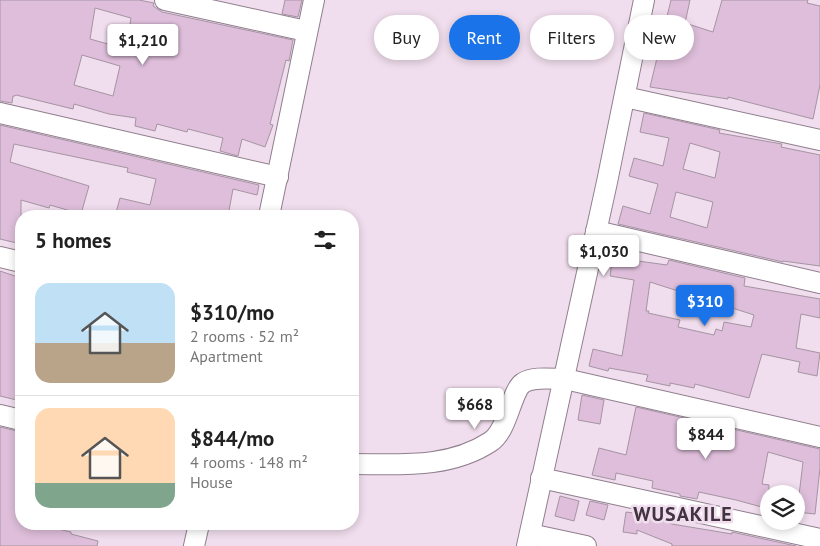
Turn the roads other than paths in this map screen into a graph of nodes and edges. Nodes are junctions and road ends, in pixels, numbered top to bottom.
1 (165, 0) edge
2 (314, 0) edge
3 (644, 0) edge
4 (306, 30) junction
5 (625, 96) junction
6 (0, 113) edge
7 (820, 140) edge
8 (278, 177) junction
9 (270, 210) edge
10 (596, 231) junction
11 (0, 257) edge
12 (15, 261) edge
13 (820, 283) edge
14 (565, 378) junction
15 (0, 415) edge
16 (15, 419) edge
17 (820, 437) edge
18 (359, 464) edge
19 (541, 478) junction
20 (198, 530) edge
21 (820, 539) edge
22 (528, 540) edge
23 (194, 546) edge
24 (586, 546) edge

1 - 4 street
2 - 4 street
3 - 5 street
4 - 8 street
5 - 7 street
5 - 10 street
6 - 8 street
8 - 9 street
10 - 13 street
10 - 14 street
11 - 12 street
14 - 17 street
14 - 18 street
14 - 19 street
15 - 16 street
19 - 21 street
19 - 22 street
20 - 23 street
22 - 24 street

